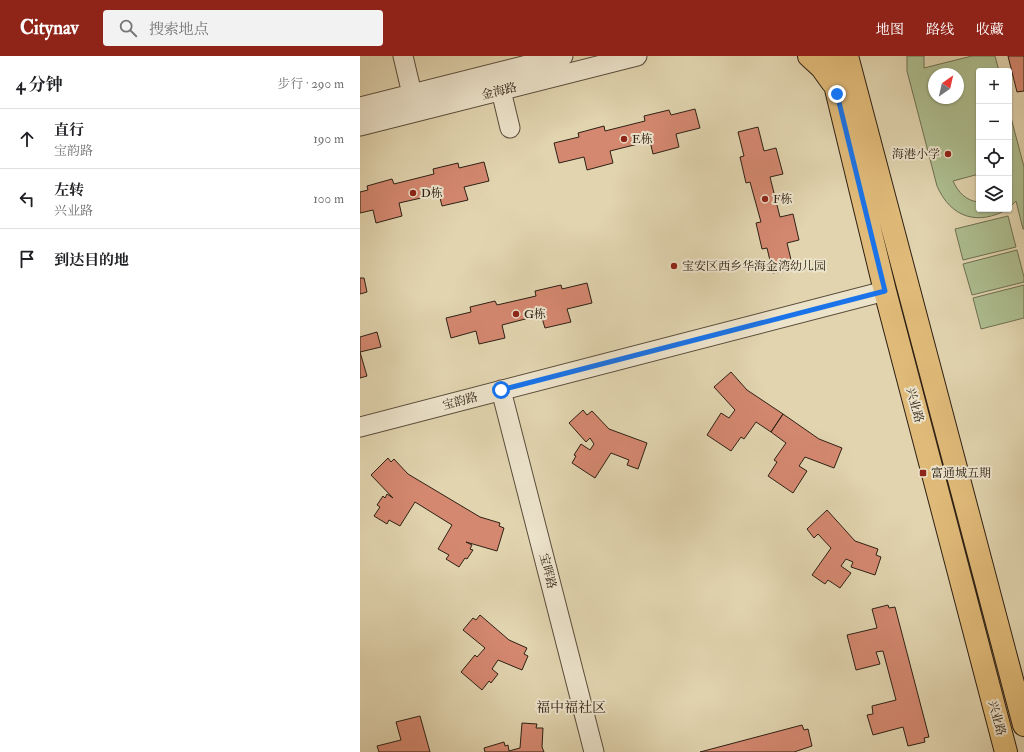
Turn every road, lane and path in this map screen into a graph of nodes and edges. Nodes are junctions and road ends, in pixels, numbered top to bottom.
1 (403, 56) edge
2 (563, 56) edge
3 (638, 56) edge
4 (809, 56) edge
5 (828, 56) edge
6 (847, 56) edge
7 (862, 56) edge
8 (499, 82) junction
9 (847, 92) junction
10 (412, 94) junction
11 (360, 107) edge
12 (360, 126) edge
13 (510, 128) dead end
14 (885, 291) junction
15 (501, 390) junction
16 (360, 427) edge
17 (1024, 725) edge
18 (594, 752) edge
19 (1006, 752) edge

1 - 10 street
2 - 8 street, 金海路
3 - 8 street, 金海路
4 - 9 main road
5 - 9 main road, 兴业路
6 - 9 main road, 兴业路
7 - 9 main road
8 - 10 street, 金海路
8 - 12 street, 金海路
8 - 13 street
9 - 14 main road, 兴业路
9 - 17 main road, 兴业路
10 - 11 street, 金海路
14 - 15 street, 宝韵路
14 - 19 main road, 兴业路
15 - 16 street, 宝韵路
15 - 18 street, 宝晖路

